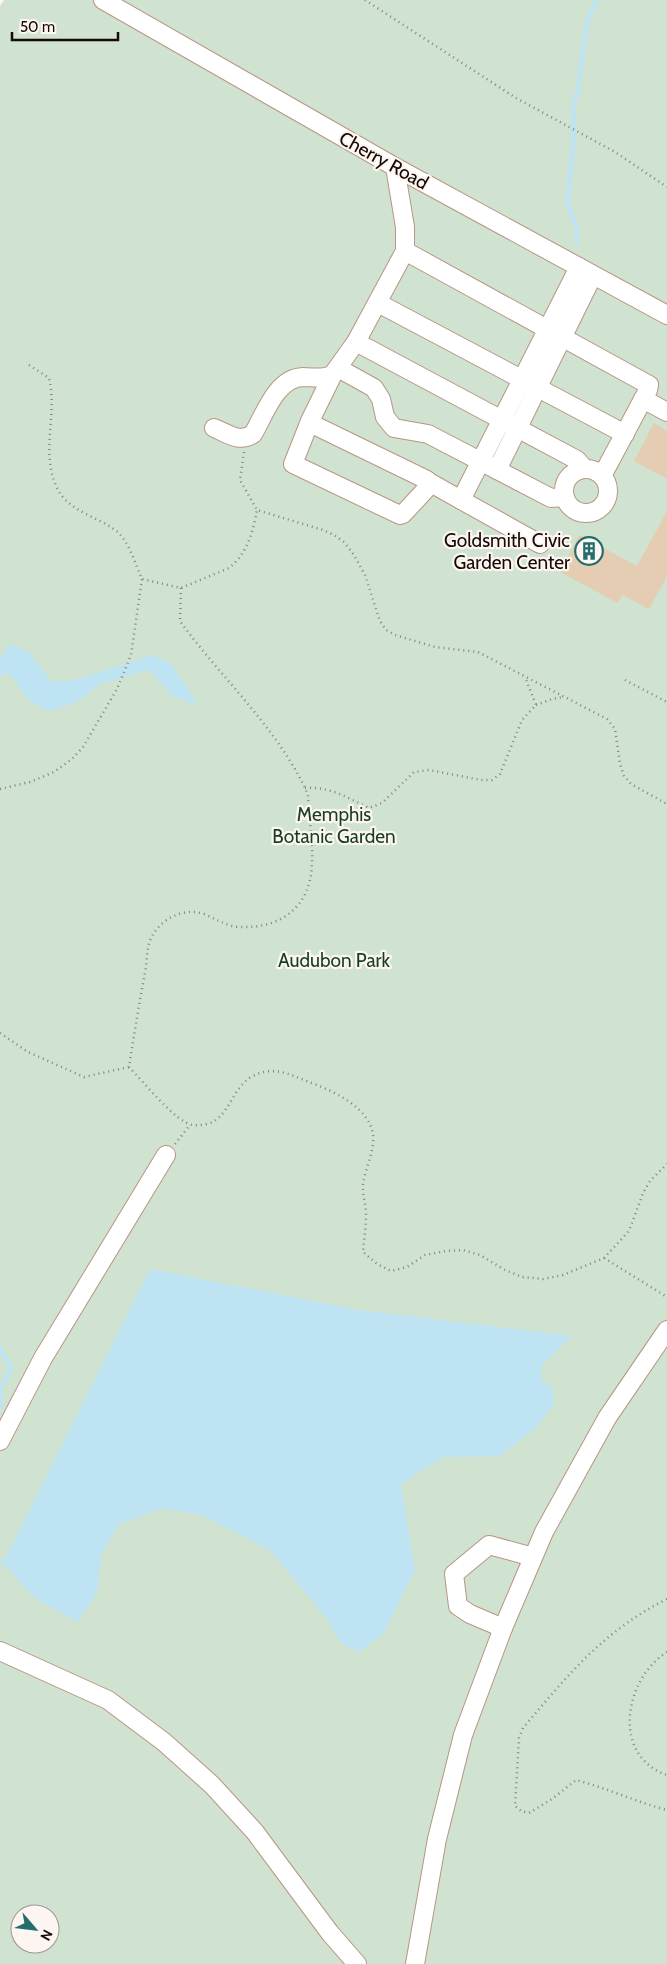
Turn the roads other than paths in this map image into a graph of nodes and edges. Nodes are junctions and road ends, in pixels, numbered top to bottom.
1 (104, 0) edge
2 (395, 167) junction
3 (405, 251) junction
4 (586, 271) junction
5 (378, 303) junction
6 (667, 315) edge
7 (555, 332) junction
8 (356, 342) junction
9 (336, 371) junction
10 (530, 384) junction
11 (643, 399) junction
12 (667, 412) edge
13 (310, 421) junction
14 (501, 421) junction
15 (214, 428) dead end
16 (517, 429) junction
17 (625, 434) junction
18 (481, 462) junction
19 (584, 468) junction
20 (497, 470) junction
21 (602, 476) junction
22 (429, 482) junction
23 (565, 497) junction
24 (461, 500) junction
25 (540, 544) dead end
26 (166, 1155) road end
27 (667, 1330) edge
28 (0, 1441) edge
29 (533, 1557) junction
30 (503, 1628) junction
31 (0, 1651) edge
32 (357, 1964) edge
33 (415, 1964) edge

1 - 2 street, Cherry Road
2 - 3 street
2 - 4 street, Cherry Road
3 - 5 street
3 - 7 street
4 - 6 street, Cherry Road
4 - 7 street
5 - 8 street
5 - 10 street
7 - 10 street
7 - 11 street
8 - 9 street
8 - 14 street
9 - 13 street
9 - 15 street
9 - 18 street
10 - 14 street
10 - 16 street
10 - 17 street
11 - 12 street
11 - 17 street
13 - 22 street
13 - 22 street
14 - 16 street
14 - 18 street
16 - 19 street
16 - 20 street
17 - 21 street
18 - 20 street
18 - 24 street
19 - 21 street
19 - 23 street
20 - 23 street
21 - 23 street
22 - 24 street
24 - 25 street
26 - 28 street
27 - 29 street
29 - 30 street
29 - 30 street
30 - 33 street
31 - 32 street

